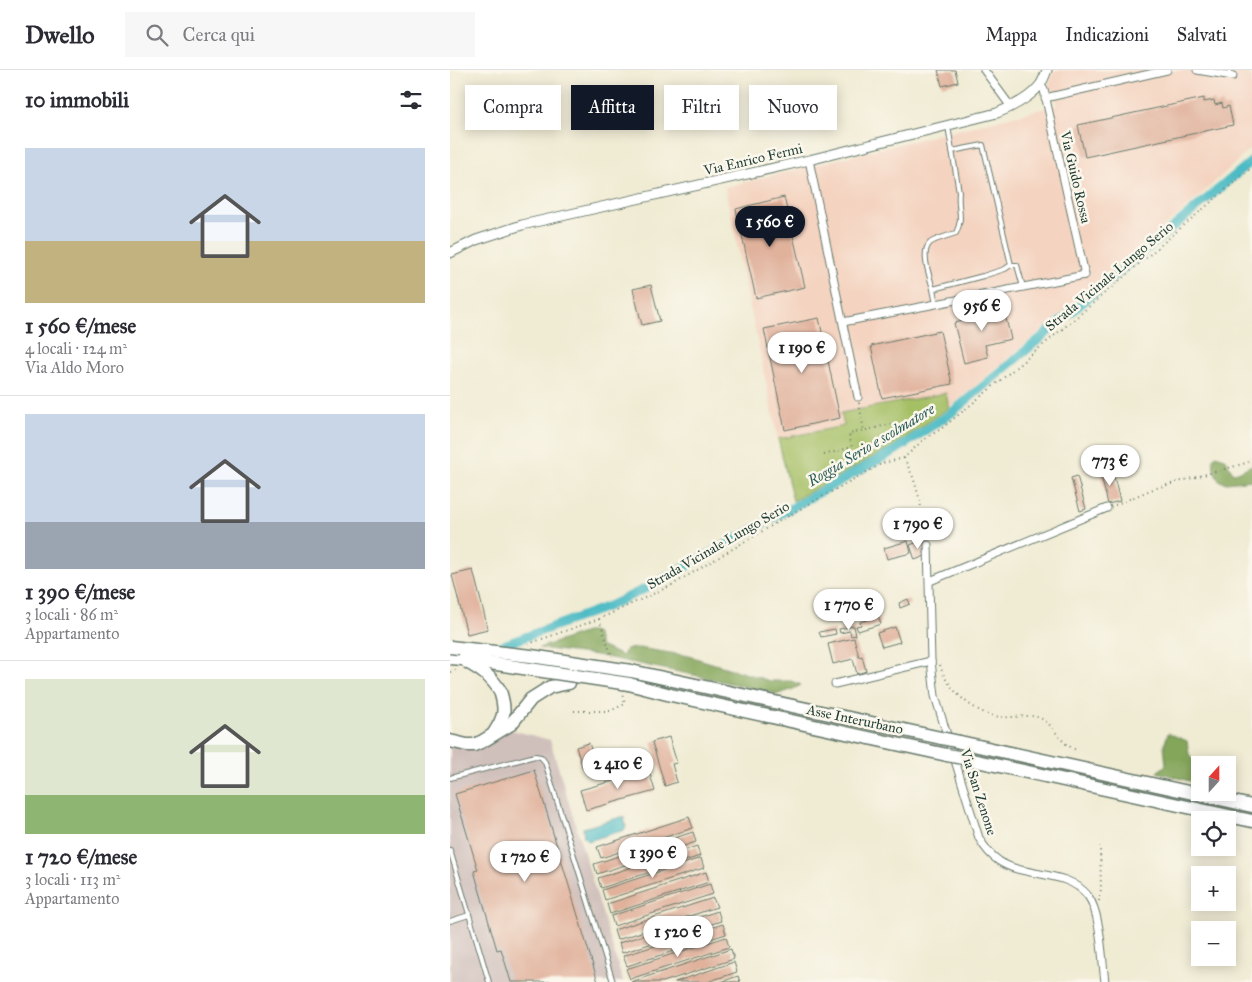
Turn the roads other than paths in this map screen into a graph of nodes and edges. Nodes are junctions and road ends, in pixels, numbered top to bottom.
1 (984, 70) edge
2 (1047, 70) edge
3 (1167, 70) edge
4 (1197, 70) edge
5 (1233, 76) dead end
6 (1040, 84) junction
7 (1045, 98) junction
8 (1011, 107) junction
9 (948, 125) junction
10 (952, 151) junction
11 (809, 160) junction
12 (450, 253) edge
13 (1011, 265) junction
14 (1023, 287) junction
15 (933, 288) junction
16 (936, 304) junction
17 (843, 322) junction
18 (858, 396) road end
19 (1108, 508) road end
20 (928, 545) road end
21 (930, 581) junction
22 (450, 647) edge
23 (450, 658) edge
24 (932, 662) junction
25 (461, 664) junction
26 (630, 677) junction
27 (835, 684) dead end
28 (492, 735) junction
29 (450, 741) edge
30 (450, 778) edge
31 (1252, 806) edge
32 (1252, 820) edge
33 (450, 850) edge
34 (469, 915) junction
35 (450, 921) edge
36 (489, 982) edge
37 (613, 982) edge
38 (1105, 982) edge

1 - 8 street
2 - 6 street, Via Enrico Fermi
3 - 7 street
4 - 5 street
6 - 7 street, Via Guido Rossa
6 - 8 street, Via Enrico Fermi
7 - 14 street, Via Guido Rossa
8 - 9 street, Via Enrico Fermi
9 - 10 lane
9 - 11 street, Via Enrico Fermi
10 - 13 lane
10 - 15 lane
11 - 12 street, Via Enrico Fermi
11 - 17 street
13 - 14 lane
13 - 15 lane
14 - 16 street
15 - 16 lane
16 - 17 street
17 - 18 street
19 - 21 street
20 - 21 street, Via San Zenone
21 - 24 street, Via San Zenone
22 - 26 highway, Asse Interurbano, bridge
23 - 25 highway, Asse Interurbano
24 - 27 street
24 - 38 street, Via San Zenone
25 - 26 highway, Asse Interurbano, bridge
25 - 28 highway, bridge
26 - 28 highway, bridge
26 - 31 highway, Asse Interurbano, bridge
26 - 32 highway, Asse Interurbano, bridge
28 - 29 highway
30 - 37 lane
33 - 34 lane
34 - 35 lane
34 - 36 lane

